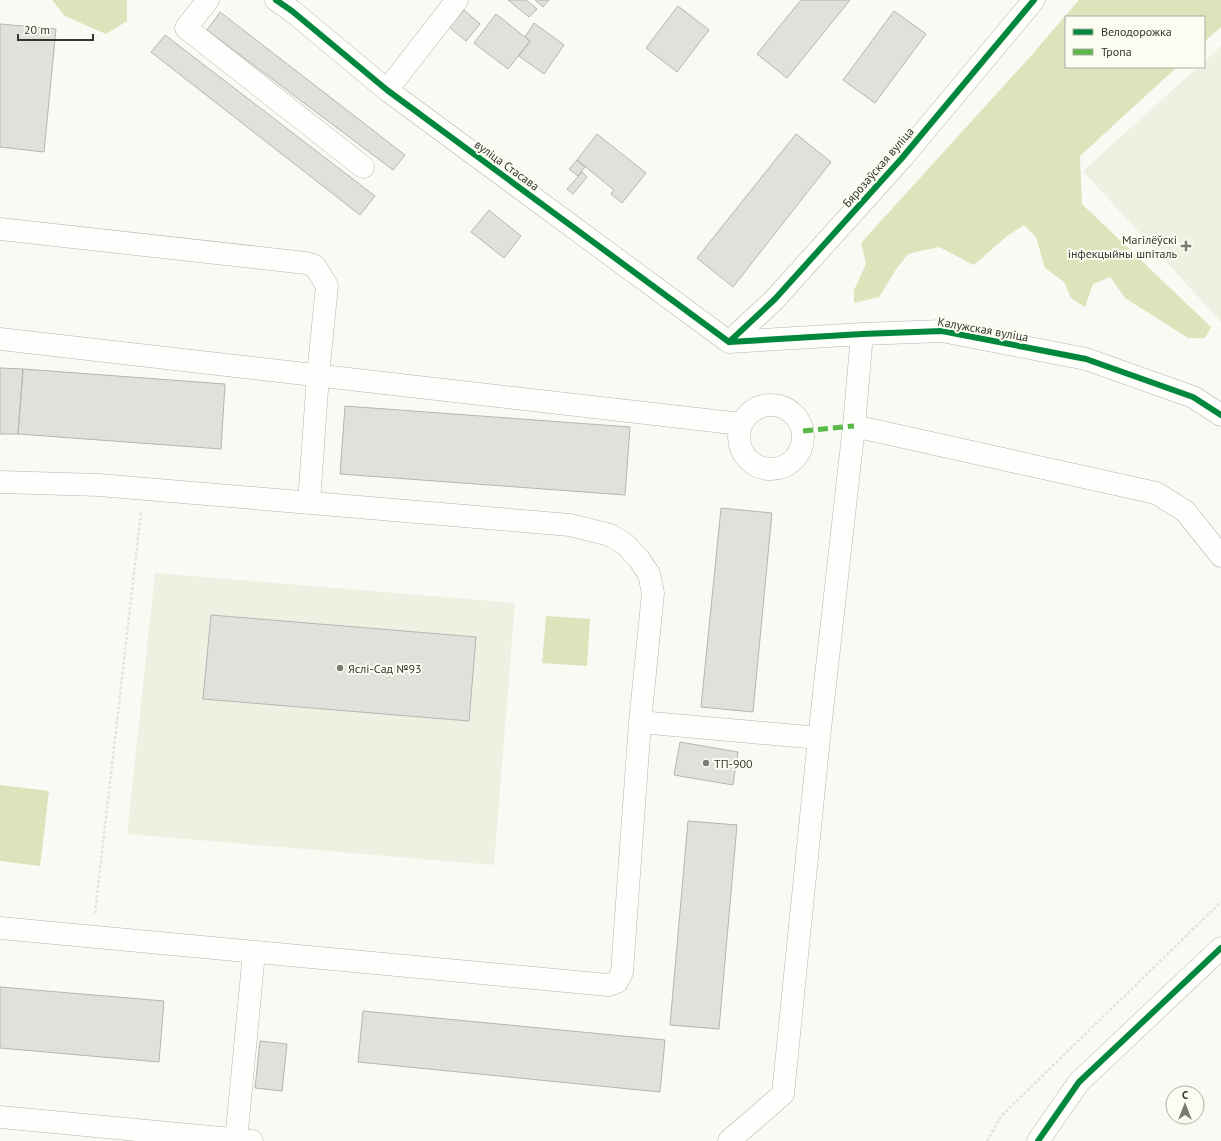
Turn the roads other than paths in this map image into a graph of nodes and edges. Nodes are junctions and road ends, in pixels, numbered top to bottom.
1 (208, 0) edge
2 (457, 0) edge
3 (1034, 0) edge
4 (290, 4) edge
5 (387, 90) junction
6 (363, 167) dead end
7 (0, 229) edge
8 (862, 334) junction
9 (0, 339) edge
10 (729, 342) junction
11 (318, 375) junction
12 (1221, 415) edge
13 (741, 424) dead end
14 (854, 426) junction
15 (0, 482) edge
16 (308, 503) junction
17 (1221, 556) edge
18 (640, 722) junction
19 (819, 738) junction
20 (0, 928) edge
21 (1221, 948) edge
22 (254, 953) junction
23 (0, 1117) edge
24 (241, 1140) edge
25 (729, 1141) edge
26 (1038, 1141) edge

1 - 6 street
2 - 5 street
3 - 10 street, Бярозаўская вуліца
4 - 5 street, вуліца Стасава
5 - 10 street, вуліца Стасава
7 - 11 street
8 - 10 street, Калужская вуліца
8 - 12 street, Калужская вуліца
8 - 14 street
9 - 11 street
11 - 13 street
11 - 16 street
14 - 17 street
14 - 19 street
15 - 16 street
16 - 18 street
18 - 19 street
18 - 22 street
19 - 25 street
20 - 22 street
21 - 26 street
22 - 24 street
23 - 24 street

